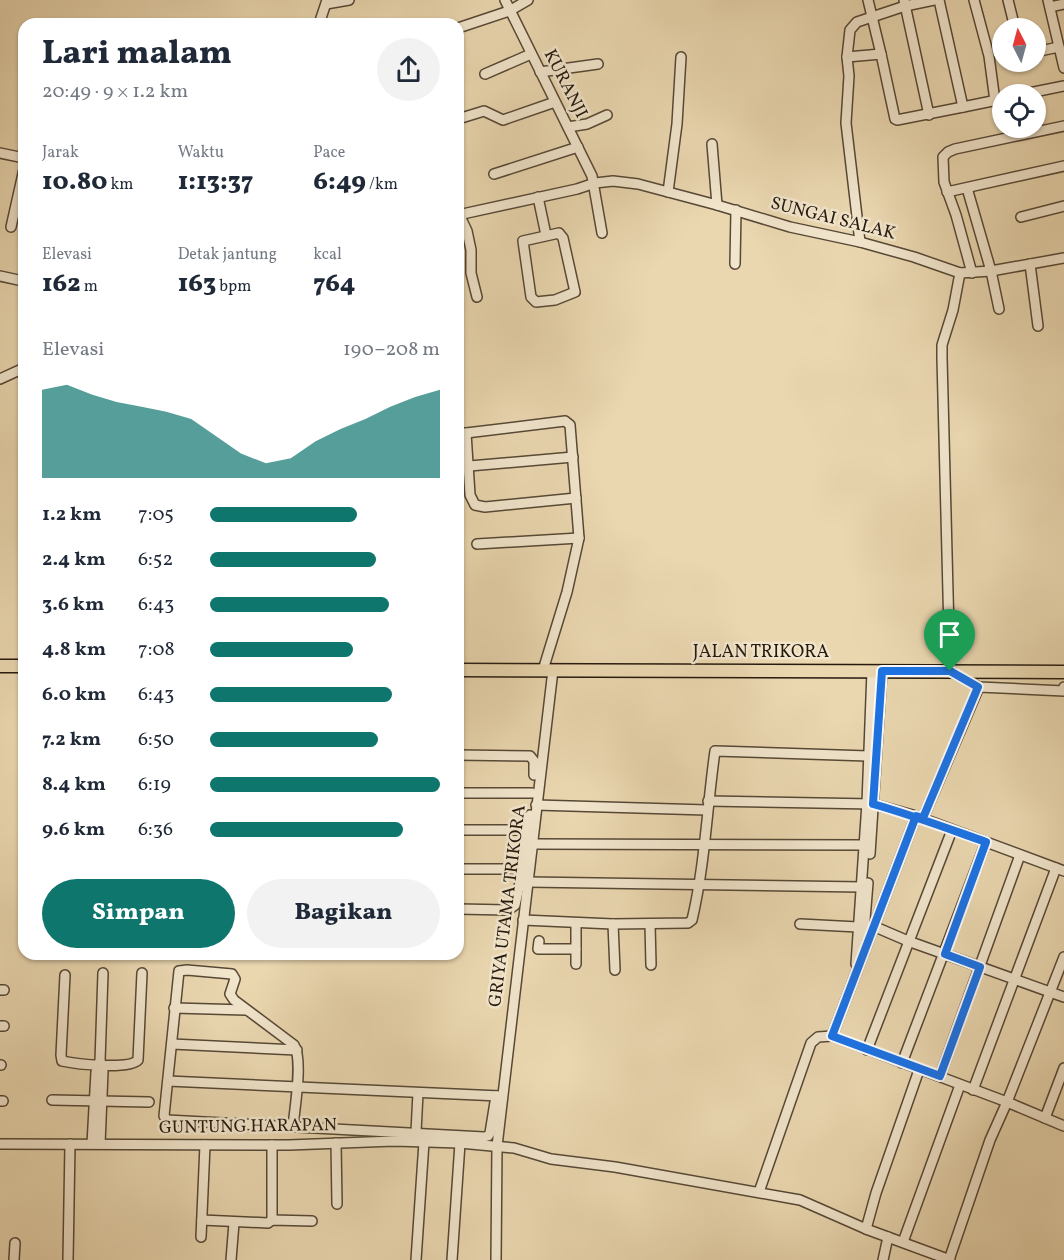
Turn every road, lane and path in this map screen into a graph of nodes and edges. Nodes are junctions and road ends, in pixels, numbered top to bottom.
1 (349, 0) edge
2 (504, 0) edge
3 (528, 0) edge
4 (868, 0) edge
5 (933, 0) edge
6 (939, 0) edge
7 (974, 0) edge
8 (1008, 0) edge
9 (326, 2) edge
10 (904, 3) edge
11 (1049, 4) edge
12 (1064, 4) edge
13 (509, 11) junction
14 (872, 17) junction
15 (321, 18) edge
16 (1012, 18) edge
17 (464, 26) edge
18 (1059, 47) junction
19 (1046, 50) edge
20 (531, 54) junction
21 (881, 54) junction
22 (681, 57) dead end
23 (847, 57) junction
24 (598, 64) dead end
25 (1064, 68) edge
26 (540, 72) junction
27 (485, 74) dead end
28 (995, 84) edge
29 (1064, 86) edge
30 (1046, 90) edge
31 (992, 101) edge
32 (555, 102) junction
33 (963, 107) junction
34 (607, 115) dead end
35 (929, 115) junction
36 (464, 116) edge
37 (1064, 126) edge
38 (568, 127) junction
39 (712, 144) dead end
40 (578, 147) junction
41 (0, 153) edge
42 (18, 157) edge
43 (1064, 166) edge
44 (494, 174) dead end
45 (595, 183) junction
46 (967, 188) junction
47 (668, 192) junction
48 (947, 192) junction
49 (18, 196) edge
50 (538, 197) junction
51 (717, 205) junction
52 (1064, 206) edge
53 (736, 210) junction
54 (464, 213) edge
55 (1021, 217) dead end
56 (11, 227) dead end
57 (464, 227) edge
58 (602, 232) dead end
59 (546, 235) junction
60 (860, 242) junction
61 (1064, 258) edge
62 (735, 264) dead end
63 (1030, 264) junction
64 (991, 271) junction
65 (960, 273) junction
66 (972, 273) junction
67 (0, 276) edge
68 (18, 280) edge
69 (477, 297) dead end
70 (999, 309) dead end
71 (1038, 326) dead end
72 (18, 371) edge
73 (0, 379) edge
74 (464, 434) edge
75 (464, 443) edge
76 (573, 457) junction
77 (464, 466) edge
78 (469, 466) junction
79 (576, 498) junction
80 (579, 538) junction
81 (477, 544) dead end
82 (0, 666) edge
83 (18, 666) edge
84 (464, 670) edge
85 (548, 670) junction
86 (877, 671) junction
87 (950, 671) junction
88 (1064, 672) edge
89 (978, 687) junction
90 (1064, 687) edge
91 (464, 755) edge
92 (868, 756) junction
93 (464, 793) edge
94 (532, 794) junction
95 (870, 803) junction
96 (536, 805) junction
97 (707, 806) junction
98 (920, 817) junction
99 (464, 830) edge
100 (531, 830) junction
101 (952, 830) junction
102 (986, 842) junction
103 (532, 844) junction
104 (704, 845) junction
105 (865, 845) junction
106 (1020, 855) junction
107 (464, 869) edge
108 (523, 869) junction
109 (1060, 870) edge
110 (528, 882) junction
111 (700, 885) junction
112 (862, 887) junction
113 (464, 909) edge
114 (524, 920) junction
115 (576, 923) junction
116 (613, 924) junction
117 (650, 924) junction
118 (800, 924) dead end
119 (873, 926) junction
120 (858, 927) junction
121 (539, 941) dead end
122 (908, 941) junction
123 (576, 949) junction
124 (945, 954) junction
125 (1064, 957) edge
126 (861, 962) junction
127 (576, 964) dead end
128 (651, 965) dead end
129 (980, 967) junction
130 (615, 970) dead end
131 (103, 973) dead end
132 (142, 973) dead end
133 (65, 975) dead end
134 (855, 978) junction
135 (1015, 979) junction
136 (1051, 992) junction
137 (1064, 997) edge
138 (174, 1008) junction
139 (246, 1010) junction
140 (832, 1036) junction
141 (171, 1044) junction
142 (297, 1050) junction
143 (867, 1050) junction
144 (902, 1063) junction
145 (100, 1064) junction
146 (1064, 1068) edge
147 (919, 1070) junction
148 (940, 1076) junction
149 (168, 1081) junction
150 (960, 1085) junction
151 (296, 1087) junction
152 (973, 1090) junction
153 (418, 1093) junction
154 (499, 1096) junction
155 (52, 1100) dead end
156 (98, 1102) junction
157 (149, 1102) dead end
158 (1008, 1102) junction
159 (1045, 1118) junction
160 (293, 1126) junction
161 (1064, 1126) edge
162 (416, 1132) junction
163 (424, 1142) junction
164 (336, 1143) junction
165 (460, 1143) junction
166 (0, 1144) edge
167 (70, 1144) junction
168 (96, 1144) junction
169 (205, 1145) junction
170 (273, 1145) junction
171 (497, 1146) junction
172 (759, 1192) junction
173 (337, 1204) dead end
174 (202, 1220) junction
175 (272, 1220) junction
176 (312, 1221) dead end
177 (234, 1223) junction
178 (866, 1229) junction
179 (201, 1237) dead end
180 (888, 1237) junction
181 (903, 1242) junction
182 (15, 1243) dead end
183 (14, 1260) edge
184 (68, 1260) edge
185 (231, 1260) edge
186 (416, 1260) edge
187 (452, 1260) edge
188 (496, 1260) edge
189 (883, 1260) edge
190 (950, 1260) edge

1 - 9 street
2 - 13 street, KURANJI
3 - 13 street
4 - 14 street
5 - 10 street
6 - 33 street
7 - 28 street
8 - 16 street
9 - 15 street
10 - 14 street
10 - 35 street
11 - 12 street
11 - 18 street
13 - 17 street
13 - 20 street, KURANJI
14 - 21 street
14 - 23 street
18 - 19 street
18 - 25 street
20 - 26 street, KURANJI
20 - 27 street
21 - 23 street
21 - 35 street
22 - 47 street
23 - 60 street
24 - 26 street
26 - 32 street, KURANJI
29 - 30 street
31 - 33 street
32 - 36 street
32 - 38 street, KURANJI
33 - 35 street
34 - 38 street
37 - 48 street
38 - 40 street, KURANJI
39 - 51 street
40 - 44 street
40 - 45 street, KURANJI
41 - 42 street
43 - 46 street
45 - 47 street, SUNGAI SALAK
45 - 50 street, SUNGAI SALAK
45 - 58 street, KURANJI
46 - 48 street
46 - 64 street
47 - 51 street, SUNGAI SALAK
48 - 66 street
49 - 56 street
50 - 54 street, SUNGAI SALAK
50 - 59 street
51 - 53 street, SUNGAI SALAK
52 - 55 street
53 - 60 street, SUNGAI SALAK
53 - 62 street
57 - 69 street
59 - 59 street
60 - 65 street, SUNGAI SALAK
61 - 63 street, SUNGAI SALAK
63 - 64 street, SUNGAI SALAK
63 - 71 street
64 - 66 street, SUNGAI SALAK
64 - 70 street
65 - 66 street, SUNGAI SALAK
65 - 87 street
67 - 68 street
72 - 73 street
74 - 76 street, GRIYA UTAMA TRIKORA
75 - 78 street
76 - 78 street
76 - 79 street, GRIYA UTAMA TRIKORA
77 - 78 street
78 - 79 street
79 - 80 street, GRIYA UTAMA TRIKORA
80 - 81 street
80 - 85 street, GRIYA UTAMA TRIKORA
82 - 83 main road
84 - 85 main road, JALAN TRIKORA
85 - 86 main road, JALAN TRIKORA
85 - 96 street, GRIYA UTAMA TRIKORA
86 - 87 main road, JALAN TRIKORA
86 - 92 street
86 - 95 street
87 - 88 main road, JALAN TRIKORA
87 - 89 street
89 - 90 street
89 - 98 street
91 - 94 street
92 - 95 street
92 - 97 street
93 - 94 street
94 - 100 street
95 - 97 street
95 - 98 street
95 - 105 street
95 - 126 street
96 - 97 street
96 - 100 street, GRIYA UTAMA TRIKORA
97 - 104 street
98 - 101 street
98 - 119 street
99 - 100 street
100 - 103 street, GRIYA UTAMA TRIKORA
100 - 108 street
101 - 102 street
101 - 122 street
102 - 106 street
102 - 124 street
103 - 104 street
103 - 110 street, GRIYA UTAMA TRIKORA
104 - 105 street
104 - 111 street
105 - 112 street
106 - 109 street
106 - 129 street
107 - 108 street
108 - 113 street
109 - 135 street
110 - 111 street
110 - 114 street, GRIYA UTAMA TRIKORA
111 - 112 street
111 - 117 street
112 - 120 street
114 - 115 street
114 - 154 street, GRIYA UTAMA TRIKORA
115 - 116 street
115 - 123 street
116 - 117 street
116 - 130 street
117 - 128 street
118 - 120 street
119 - 122 street
119 - 126 street
120 - 134 street
121 - 123 street
122 - 124 street
122 - 143 street
123 - 127 street
124 - 129 street
124 - 144 street
125 - 136 street
126 - 134 street
129 - 135 street
129 - 148 street
131 - 145 street
132 - 145 street
133 - 145 street
134 - 140 street
135 - 136 street
135 - 152 street
136 - 137 street
136 - 158 street
138 - 139 street
138 - 139 street
138 - 141 street
139 - 142 street
140 - 143 street
140 - 172 street
141 - 142 street
141 - 149 street
142 - 151 street
143 - 144 street
144 - 147 street
145 - 156 street
146 - 159 street
147 - 148 street
147 - 178 street
148 - 150 street
149 - 151 street
149 - 160 street
150 - 152 street
150 - 181 street
151 - 153 street
151 - 160 street
152 - 158 street
153 - 154 street
153 - 162 street
154 - 162 street
154 - 171 street, GRIYA UTAMA TRIKORA
155 - 156 street
156 - 157 street
156 - 168 street
158 - 159 street
158 - 190 street
159 - 161 street
160 - 162 street
163 - 164 street, GUNTUNG HARAPAN
163 - 165 street, GUNTUNG HARAPAN
163 - 186 street
164 - 170 street, GUNTUNG HARAPAN
164 - 173 street
165 - 171 street, GUNTUNG HARAPAN
165 - 187 street
166 - 167 street, GUNTUNG HARAPAN
167 - 168 street, GUNTUNG HARAPAN
167 - 184 street
168 - 169 street, GUNTUNG HARAPAN
169 - 170 street, GUNTUNG HARAPAN
169 - 174 street
170 - 175 street
171 - 172 street, GUNTUNG HARAPAN
171 - 188 street, GRIYA UTAMA TRIKORA
172 - 178 street, GUNTUNG HARAPAN
174 - 177 street
174 - 179 street
175 - 176 street
175 - 177 street
177 - 185 street
178 - 180 street, GUNTUNG HARAPAN
180 - 181 street, GUNTUNG HARAPAN
180 - 189 street
181 - 190 street, GUNTUNG HARAPAN
182 - 183 street

